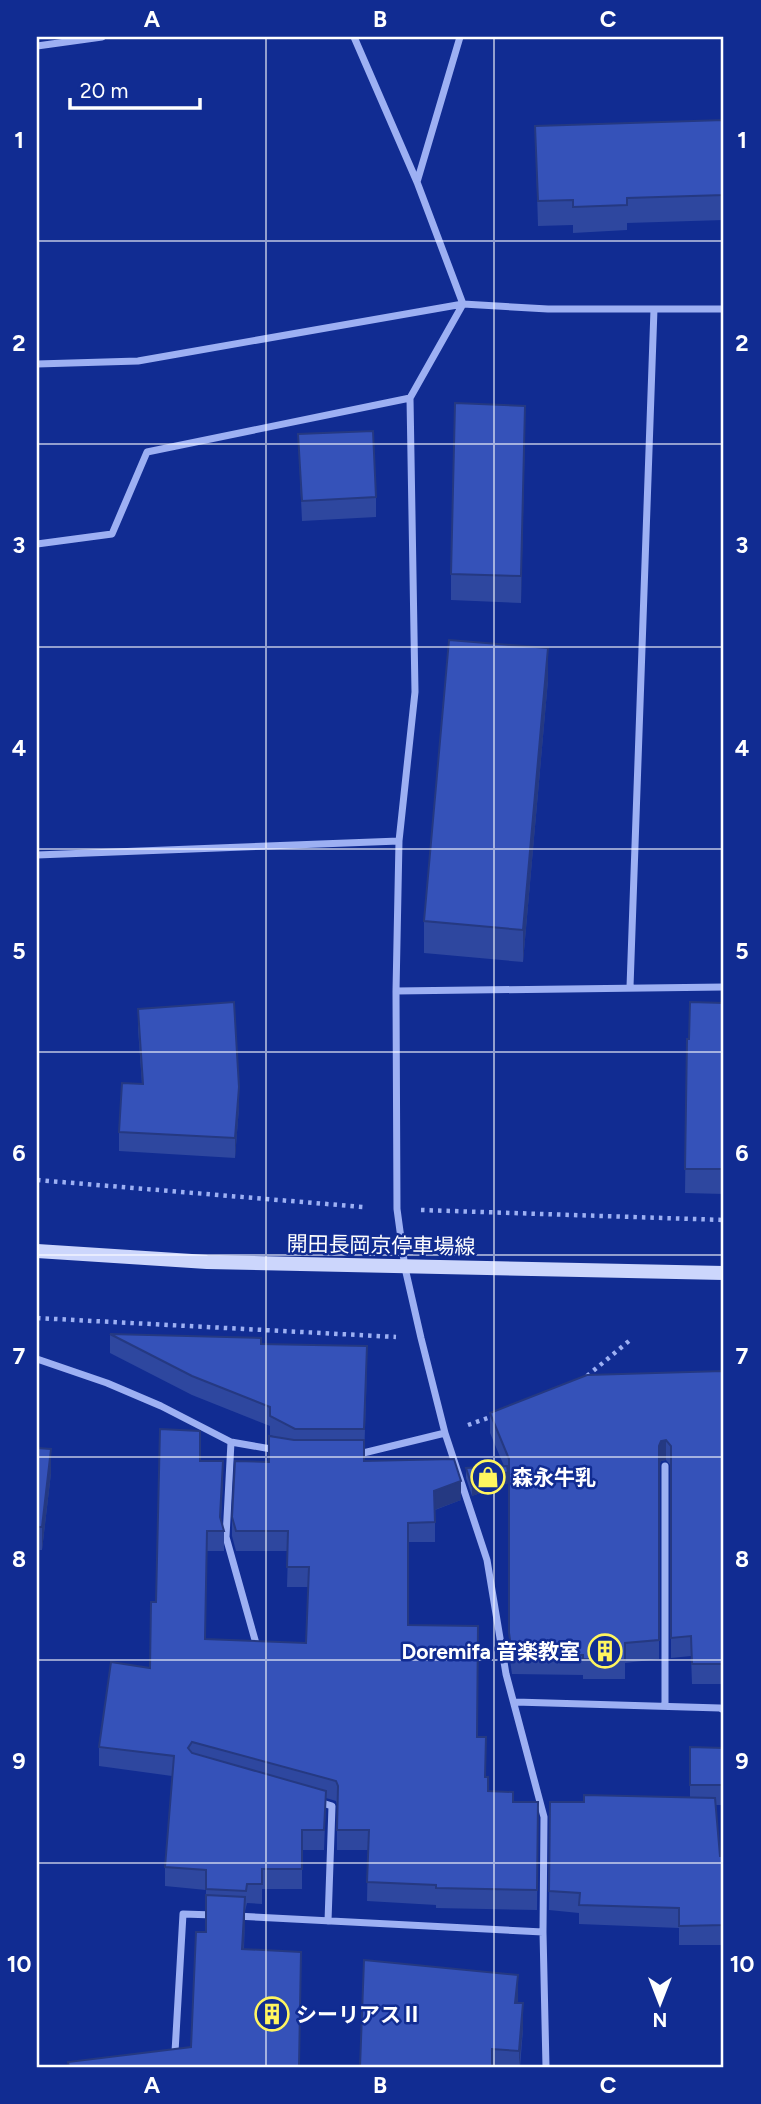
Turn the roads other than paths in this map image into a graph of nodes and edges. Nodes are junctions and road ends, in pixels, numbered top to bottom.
1 (102, 37) edge
2 (354, 37) edge
3 (460, 37) edge
4 (37, 46) edge
5 (417, 182) junction
6 (463, 304) junction
7 (654, 309) junction
8 (724, 309) edge
9 (37, 364) edge
10 (410, 398) junction
11 (37, 544) edge
12 (399, 841) junction
13 (37, 855) edge
14 (630, 987) junction
15 (724, 987) edge
16 (396, 991) junction
17 (37, 1251) edge
18 (405, 1268) junction
19 (724, 1273) edge
20 (37, 1359) edge
21 (445, 1433) junction
22 (231, 1442) junction
23 (282, 1451) edge
24 (346, 1455) edge
25 (666, 1466) dead end
26 (257, 1647) edge
27 (515, 1702) junction
28 (666, 1705) junction
29 (724, 1710) edge
30 (307, 1799) edge
31 (328, 1921) junction
32 (543, 1932) junction
33 (177, 2067) edge
34 (547, 2067) edge

1 - 4 street
2 - 5 street
3 - 5 street
5 - 6 street
6 - 7 street
6 - 9 street
6 - 10 street
7 - 8 street
7 - 14 street
10 - 11 street
10 - 12 street
12 - 13 street
12 - 16 street
14 - 15 street
14 - 16 street
16 - 18 street
17 - 18 main road, 開田長岡京停車場線
18 - 19 main road, 開田長岡京停車場線
18 - 21 street
20 - 22 street
21 - 24 street
21 - 27 street
22 - 23 street
22 - 26 street
25 - 28 street
27 - 28 street
27 - 32 street
28 - 29 street
30 - 31 street
31 - 32 street
31 - 33 street
32 - 34 street

